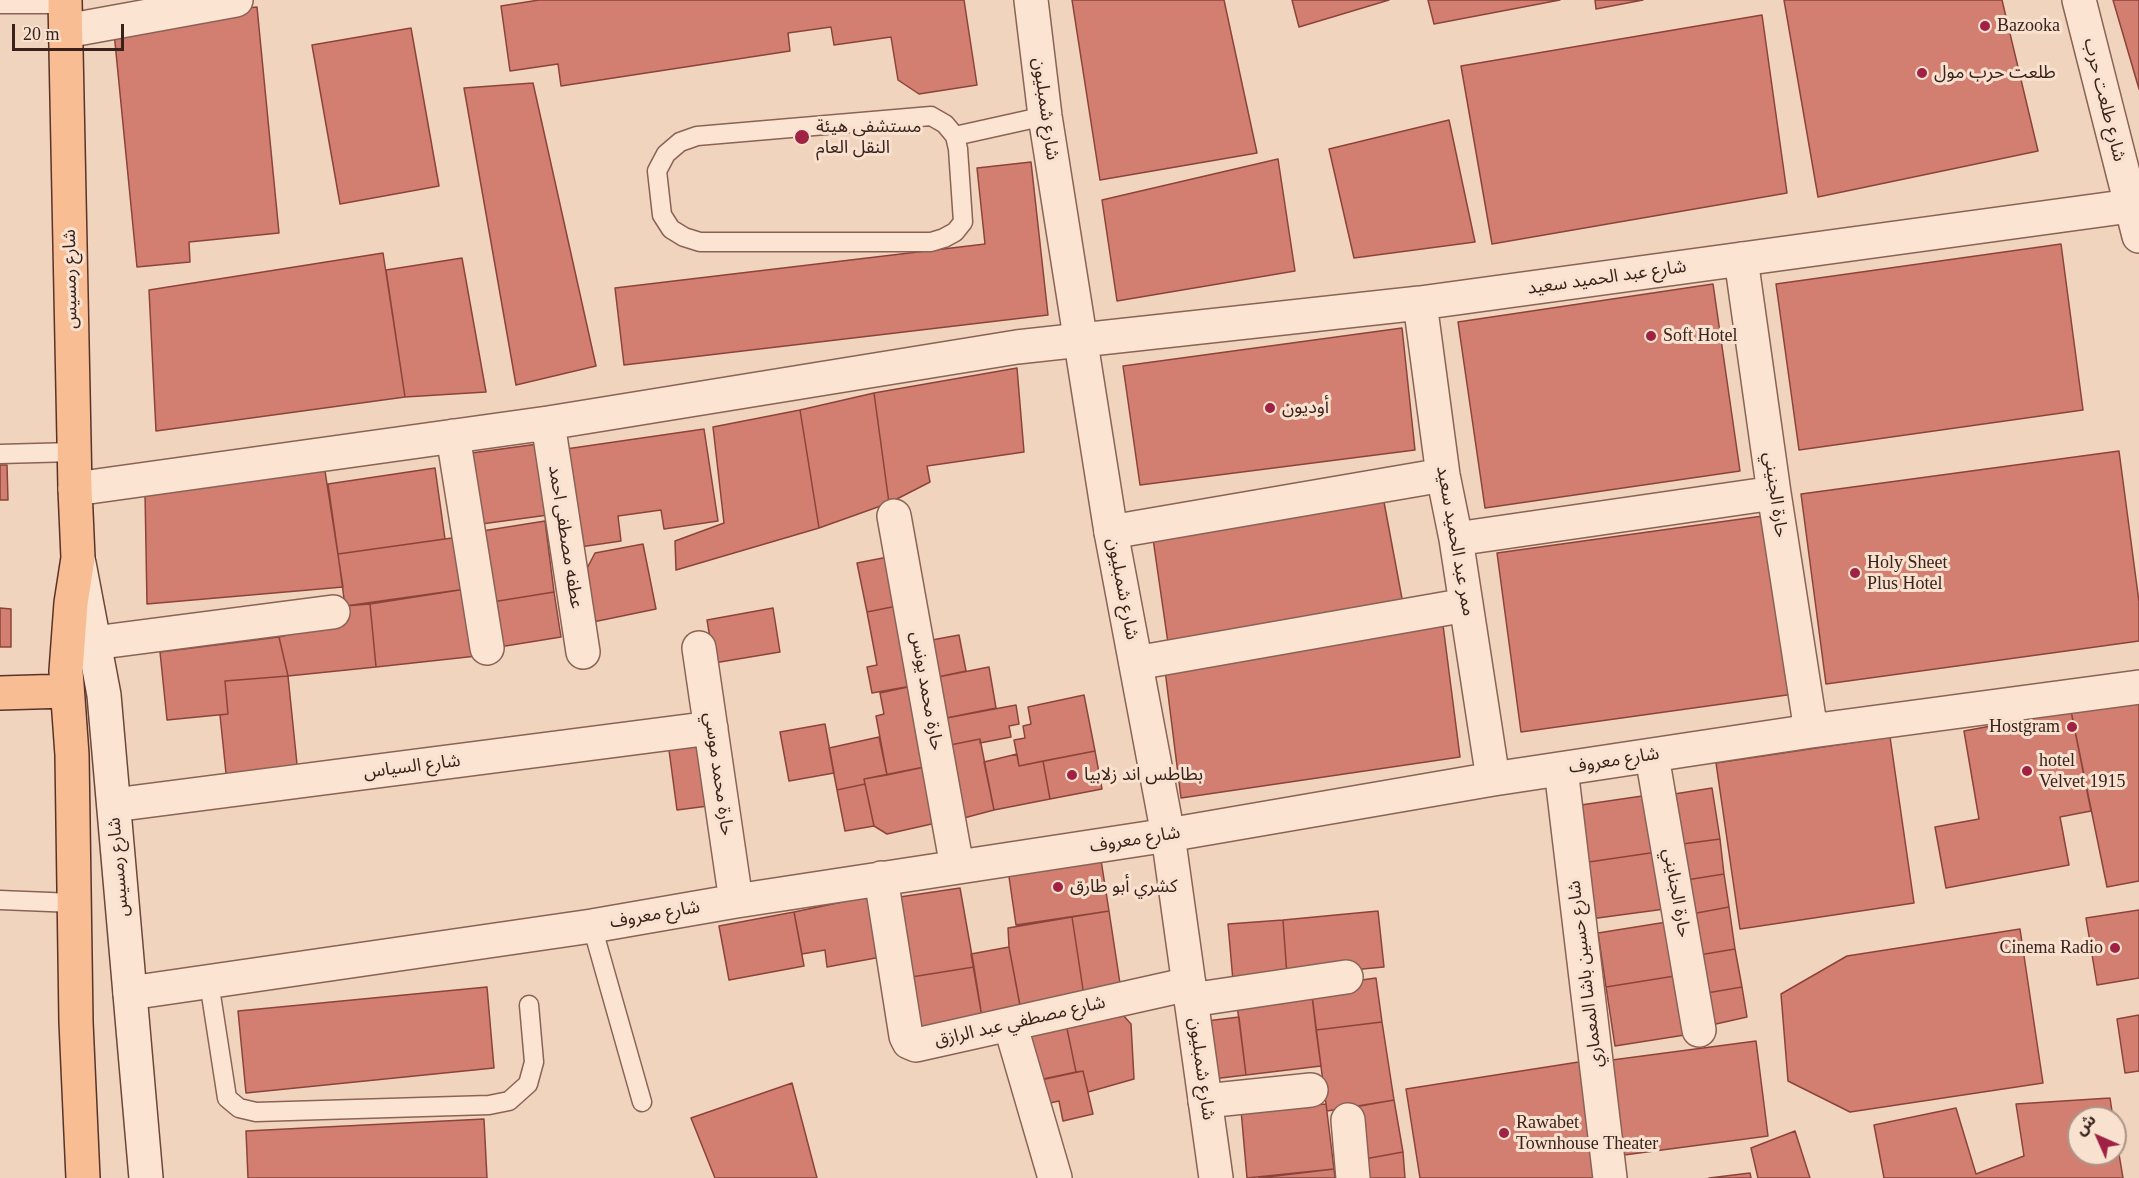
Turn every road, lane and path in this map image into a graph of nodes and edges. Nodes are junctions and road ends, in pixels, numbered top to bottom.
1 (236, 0) edge
2 (1031, 0) edge
3 (2079, 0) edge
4 (0, 4) edge
5 (65, 12) edge
6 (1045, 117) junction
7 (955, 136) junction
8 (2135, 221) edge
9 (1741, 259) junction
10 (1420, 303) junction
11 (1082, 340) junction
12 (548, 423) junction
13 (453, 436) junction
14 (74, 452) junction
15 (0, 454) edge
16 (1443, 476) junction
17 (75, 489) junction
18 (1774, 493) junction
19 (894, 516) dead end
20 (1111, 532) junction
21 (1456, 539) junction
22 (78, 558) junction
23 (1466, 605) junction
24 (333, 612) dead end
25 (94, 643) junction
26 (488, 648) dead end
27 (699, 648) dead end
28 (583, 652) dead end
29 (1136, 663) junction
30 (2139, 687) edge
31 (67, 691) junction
32 (0, 693) edge
33 (711, 728) junction
34 (1811, 731) junction
35 (1652, 756) junction
36 (1562, 769) junction
37 (1493, 779) junction
38 (114, 805) junction
39 (1168, 835) junction
40 (957, 867) junction
41 (881, 878) junction
42 (0, 900) edge
43 (736, 901) junction
44 (74, 903) junction
45 (592, 926) junction
46 (1346, 977) dead end
47 (209, 982) junction
48 (1190, 992) junction
49 (130, 993) junction
50 (529, 1005) dead end
51 (1010, 1024) junction
52 (1699, 1030) dead end
53 (1311, 1090) dead end
54 (1205, 1101) junction
55 (642, 1102) dead end
56 (1348, 1120) dead end
57 (83, 1178) edge
58 (146, 1178) edge
59 (1055, 1178) edge
60 (1216, 1178) edge
61 (1353, 1178) edge
62 (1610, 1178) edge

1 - 5 street
2 - 6 street, شارع شمبليون
3 - 8 street, شارع طلعت حرب
4 - 5 lane
5 - 14 main road, شارع رمسيس
6 - 7 lane
6 - 11 street, شارع شمبليون
7 - 7 lane
8 - 9 street, شارع عبد الحميد سعيد
9 - 10 street, شارع عبد الحميد سعيد
9 - 18 street, حارة الجنيني
10 - 11 street, شارع عبد الحميد سعيد
10 - 16 street, ممر عبد الحميد سعيد
11 - 12 street, شارع عبد الحميد سعيد
11 - 20 street, شارع شمبليون
12 - 13 street, شارع عبد الحميد سعيد
12 - 28 street, عطفه مصطفى احمد
13 - 17 street, شارع عبد الحميد سعيد
13 - 26 street
14 - 15 lane
14 - 17 main road, شارع رمسيس
16 - 20 street
16 - 21 street, ممر عبد الحميد سعيد
17 - 22 main road, شارع رمسيس
18 - 21 street
18 - 34 street, حارة الجنيني
19 - 40 street, حارة محمد يونس
20 - 29 street, شارع شمبليون
21 - 23 street, ممر عبد الحميد سعيد
22 - 25 street, شارع رمسيس
22 - 31 main road, شارع رمسيس
23 - 29 street
23 - 37 street, ممر عبد الحميد سعيد
24 - 25 street
25 - 38 street, شارع رمسيس
27 - 33 street, حارة محمد موسي
29 - 39 street, شارع شمبليون
30 - 34 street, شارع معروف
31 - 32 main road
31 - 44 main road, شارع رمسيس
33 - 38 street, شارع السياس
33 - 43 street, حارة محمد موسي
34 - 35 street, شارع معروف
35 - 36 street, شارع معروف
35 - 52 street, حارة الجنايني
36 - 37 street, شارع معروف
36 - 62 street, شارع حسين باشا المعماري
37 - 39 street, شارع معروف
38 - 49 street, شارع رمسيس
39 - 40 street, شارع معروف
39 - 48 street, شارع شمبليون
40 - 41 street, شارع معروف
41 - 43 street, شارع معروف
41 - 51 street, شارع مصطفي عبد الرازق
42 - 44 lane
43 - 45 street, شارع معروف
44 - 57 main road, شارع رمسيس
45 - 47 street, شارع معروف
45 - 55 lane
46 - 48 street, شارع مصطفي عبد الرازق
47 - 49 street, شارع معروف
47 - 50 lane
48 - 51 street, شارع مصطفي عبد الرازق
48 - 54 street, شارع شمبليون
49 - 58 street, شارع رمسيس
51 - 59 street
53 - 54 street
54 - 60 street, شارع شمبليون
56 - 61 street

